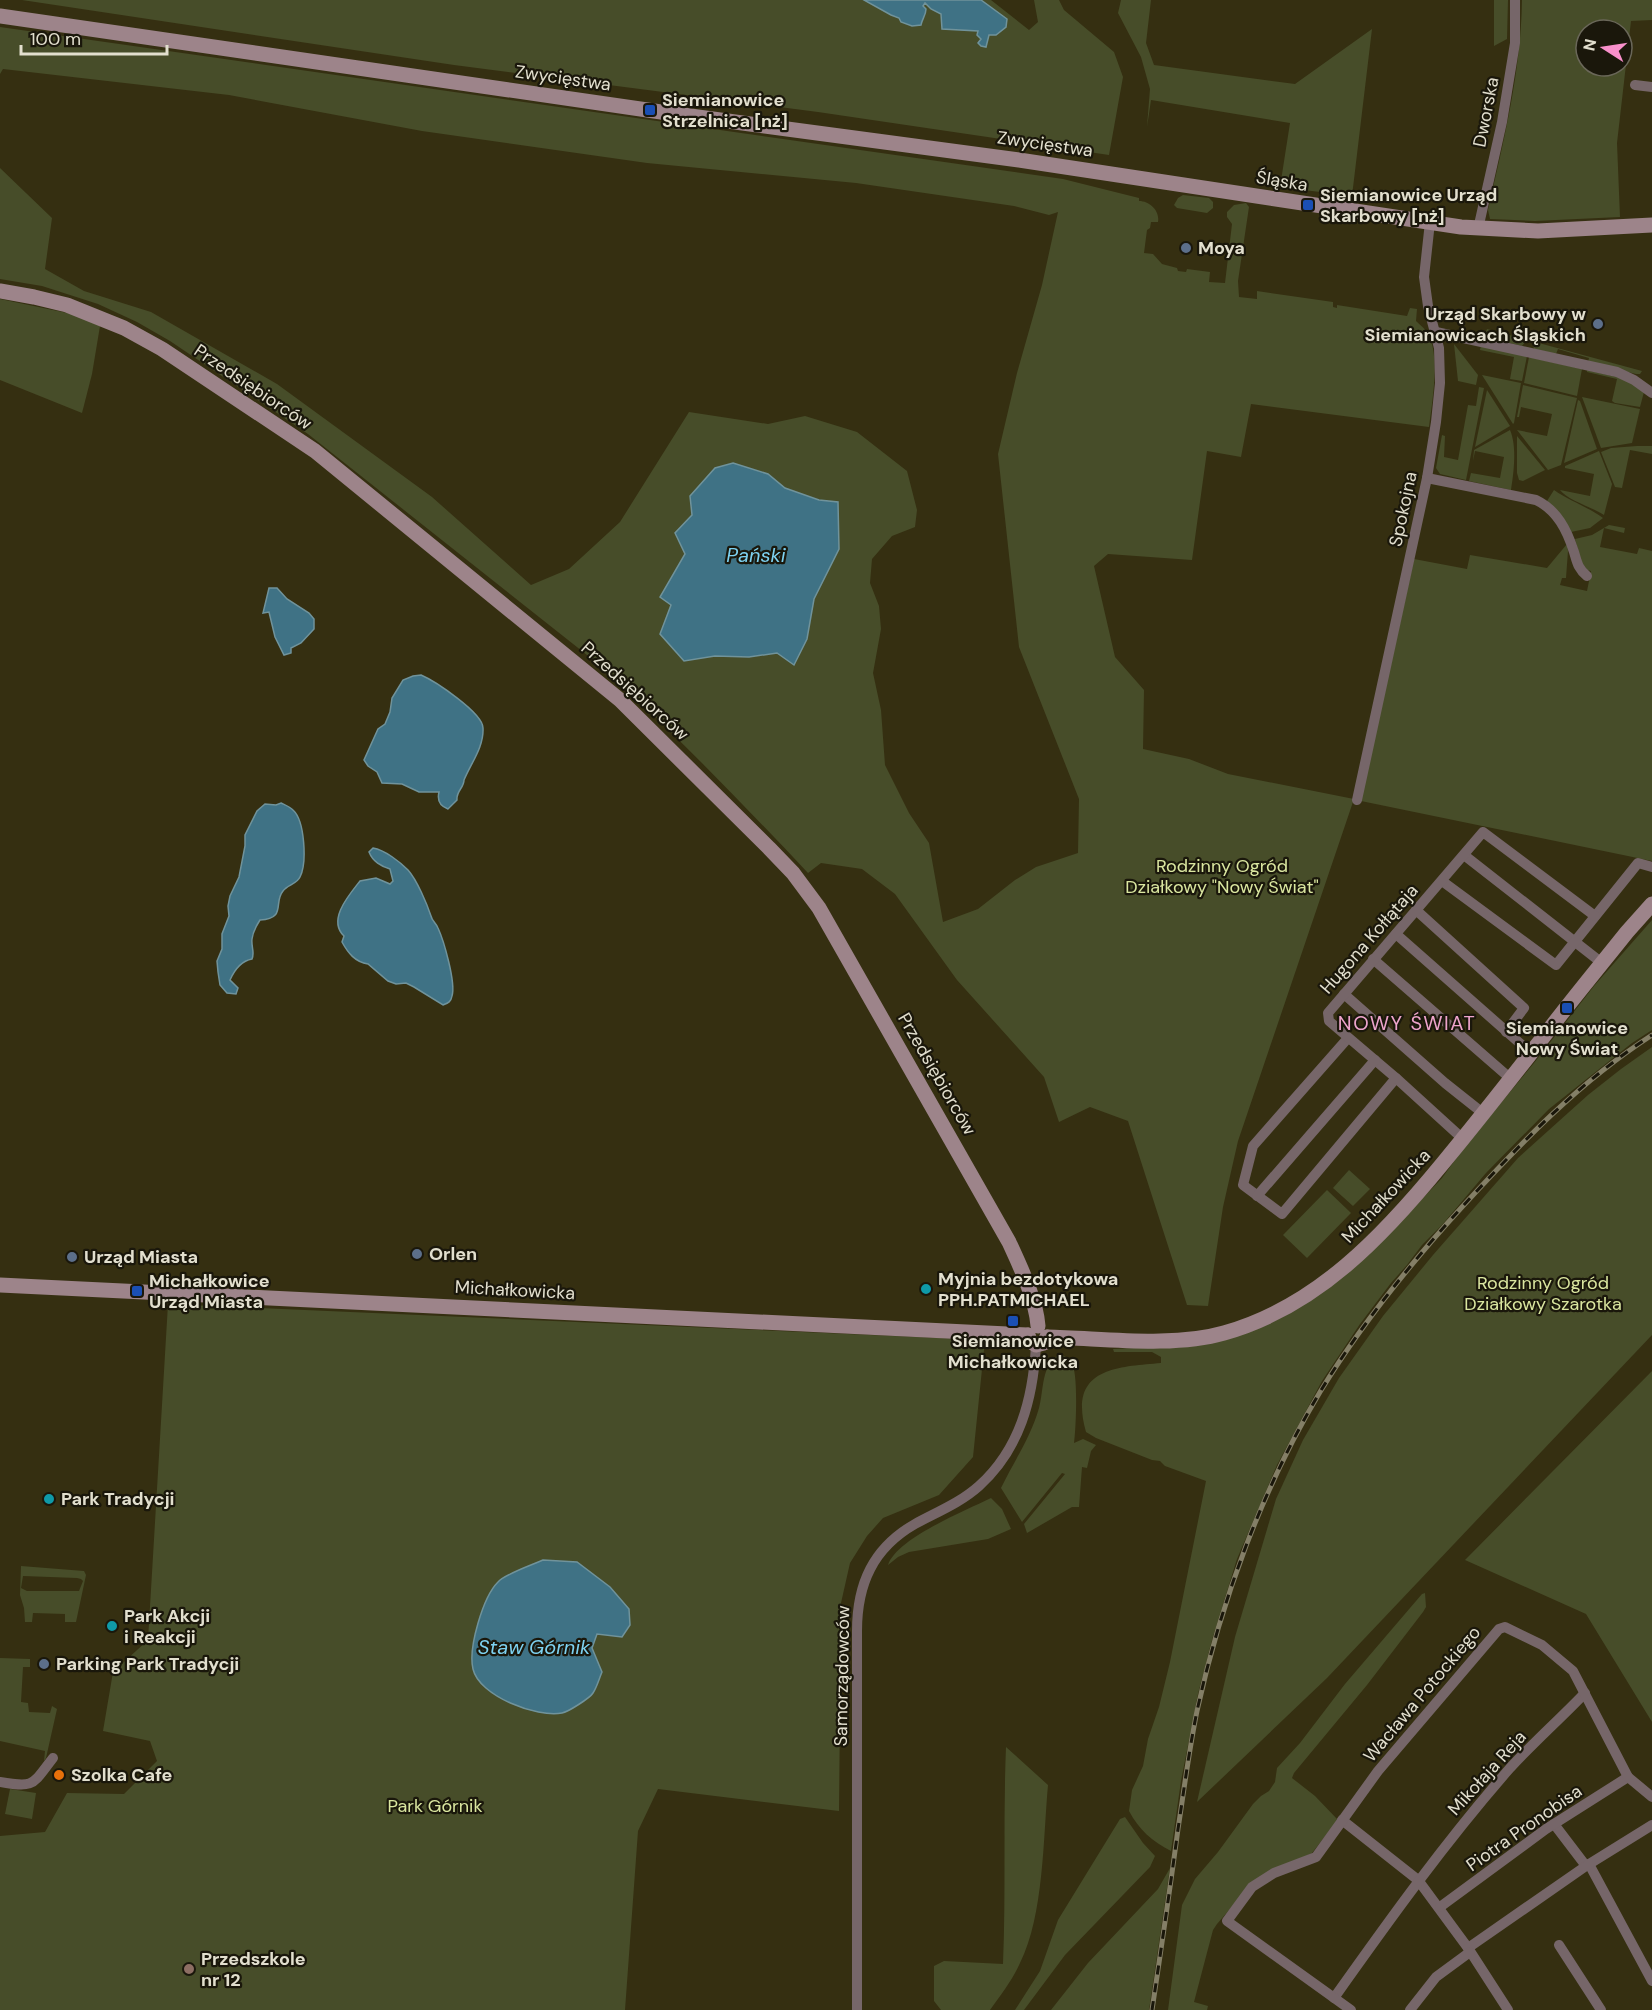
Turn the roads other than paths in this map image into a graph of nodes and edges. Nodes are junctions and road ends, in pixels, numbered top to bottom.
1 (1515, 0) edge
2 (0, 16) edge
3 (1635, 85) dead end
4 (1652, 87) edge
5 (1121, 175) joint
6 (1430, 222) junction
7 (1652, 225) edge
8 (1478, 229) junction
9 (0, 291) edge
10 (1436, 332) junction
11 (1652, 393) edge
12 (1427, 478) junction
13 (1587, 576) dead end
14 (1357, 800) dead end
15 (1464, 855) junction
16 (1652, 867) edge
17 (1442, 881) junction
18 (1652, 904) edge
19 (1416, 910) junction
20 (1595, 916) junction
21 (1396, 933) junction
22 (1575, 942) junction
23 (1373, 958) junction
24 (1602, 963) junction
25 (1344, 994) junction
26 (1506, 1032) junction
27 (1348, 1038) junction
28 (1530, 1053) junction
29 (1375, 1060) junction
30 (1396, 1078) junction
31 (1511, 1079) junction
32 (1484, 1113) junction
33 (1463, 1139) junction
34 (1257, 1196) junction
35 (0, 1285) edge
36 (1037, 1336) junction
37 (1585, 1693) junction
38 (53, 1758) dead end
39 (1628, 1777) junction
40 (0, 1782) edge
41 (1652, 1797) edge
42 (1342, 1820) junction
43 (1554, 1824) junction
44 (1652, 1826) edge
45 (1587, 1865) junction
46 (1418, 1880) junction
47 (1440, 1908) junction
48 (1559, 1945) dead end
49 (1469, 1950) junction
50 (1652, 1981) edge
51 (1334, 1998) junction
52 (857, 2010) edge
53 (1351, 2010) edge
54 (1410, 2010) edge
55 (1508, 2010) edge
56 (1601, 2010) edge

1 - 8 street, Dworska
2 - 5 street, Zwycięstwa
3 - 4 street
5 - 6 street, Śląska
6 - 8 street, Śląska
6 - 10 street, Spokojna
7 - 8 street, Śląska
9 - 36 street, Przedsiębiorców
10 - 11 street
10 - 12 street, Spokojna
12 - 13 street
12 - 14 street, Spokojna
15 - 17 street, Hugona Kołłątaja
15 - 20 street, Hugona Kołłątaja
15 - 22 street
16 - 20 street
17 - 19 street, Hugona Kołłątaja
17 - 22 street
18 - 24 street, Michałkowicka
19 - 21 street, Hugona Kołłątaja
19 - 26 street
20 - 22 street
21 - 23 street, Hugona Kołłątaja
21 - 26 street
22 - 24 street
23 - 25 street, Hugona Kołłątaja
23 - 31 street
24 - 28 street, Michałkowicka
25 - 27 street, Hugona Kołłątaja
25 - 32 street
26 - 28 street
27 - 29 street, Hugona Kołłątaja
27 - 34 street
28 - 31 street, Michałkowicka
29 - 30 street, Hugona Kołłątaja
29 - 34 street
30 - 33 street, Hugona Kołłątaja
30 - 34 street
31 - 32 street, Michałkowicka
32 - 33 street, Michałkowicka
33 - 36 street, Michałkowicka
35 - 36 street, Michałkowicka
36 - 52 street, Samorządowców
37 - 39 street, Wacława Potockiego
37 - 42 street, Wacława Potockiego
37 - 46 street, Mikołaja Reja
38 - 40 street
39 - 41 street
39 - 43 street, Piotra Pronobisa
42 - 46 street
42 - 51 street, Wacława Potockiego
43 - 45 street
43 - 47 street, Piotra Pronobisa
44 - 45 street
45 - 49 street
45 - 50 street
46 - 47 street
46 - 51 street, Mikołaja Reja
47 - 49 street
48 - 56 street
49 - 54 street
49 - 55 street
51 - 53 street

